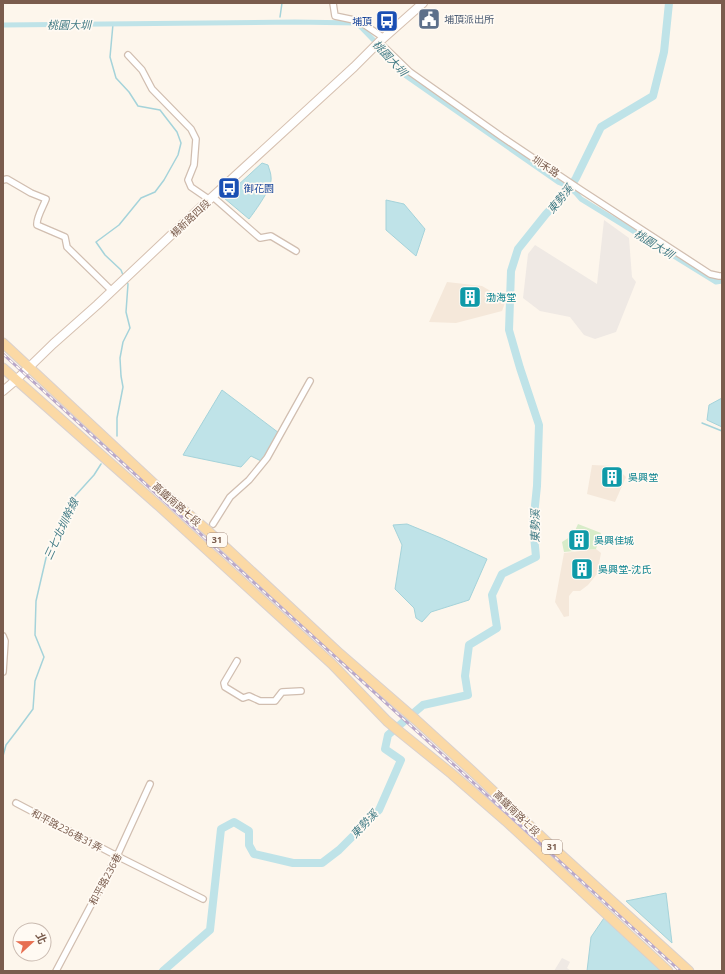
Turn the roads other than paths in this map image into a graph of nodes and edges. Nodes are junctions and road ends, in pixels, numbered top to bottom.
1 (333, 3) edge
2 (423, 3) edge
3 (380, 42) junction
4 (128, 54) dead end
5 (3, 180) edge
6 (212, 198) junction
7 (296, 251) dead end
8 (722, 276) edge
9 (112, 291) junction
10 (3, 344) edge
11 (29, 367) junction
12 (3, 368) edge
13 (16, 380) junction
14 (310, 382) dead end
15 (3, 391) edge
16 (213, 524) dead end
17 (3, 636) edge
18 (237, 661) dead end
19 (3, 672) edge
20 (301, 691) dead end
21 (150, 784) dead end
22 (16, 803) dead end
23 (117, 856) junction
24 (203, 899) dead end
25 (56, 971) edge
26 (668, 971) edge
27 (689, 971) edge

1 - 3 street, 圳禾路
2 - 3 main road, 楊新路四段
3 - 6 main road, 楊新路四段
3 - 8 street, 圳禾路
4 - 6 street
5 - 9 street
6 - 7 street
6 - 9 main road, 楊新路四段
9 - 11 main road, 楊新路四段
10 - 11 main road, 高鐵南路七段 / 31
11 - 13 main road, 楊新路四段
11 - 27 main road, 高鐵南路七段 / 31
12 - 13 main road, 高鐵南路七段 / 31
13 - 15 main road, 楊新路四段
13 - 26 main road, 高鐵南路七段 / 31
14 - 16 street
17 - 19 street
18 - 20 street
21 - 23 street, 和平路236巷
22 - 23 street, 和平路236巷31弄
23 - 24 street, 和平路236巷31弄
23 - 25 street, 和平路236巷

